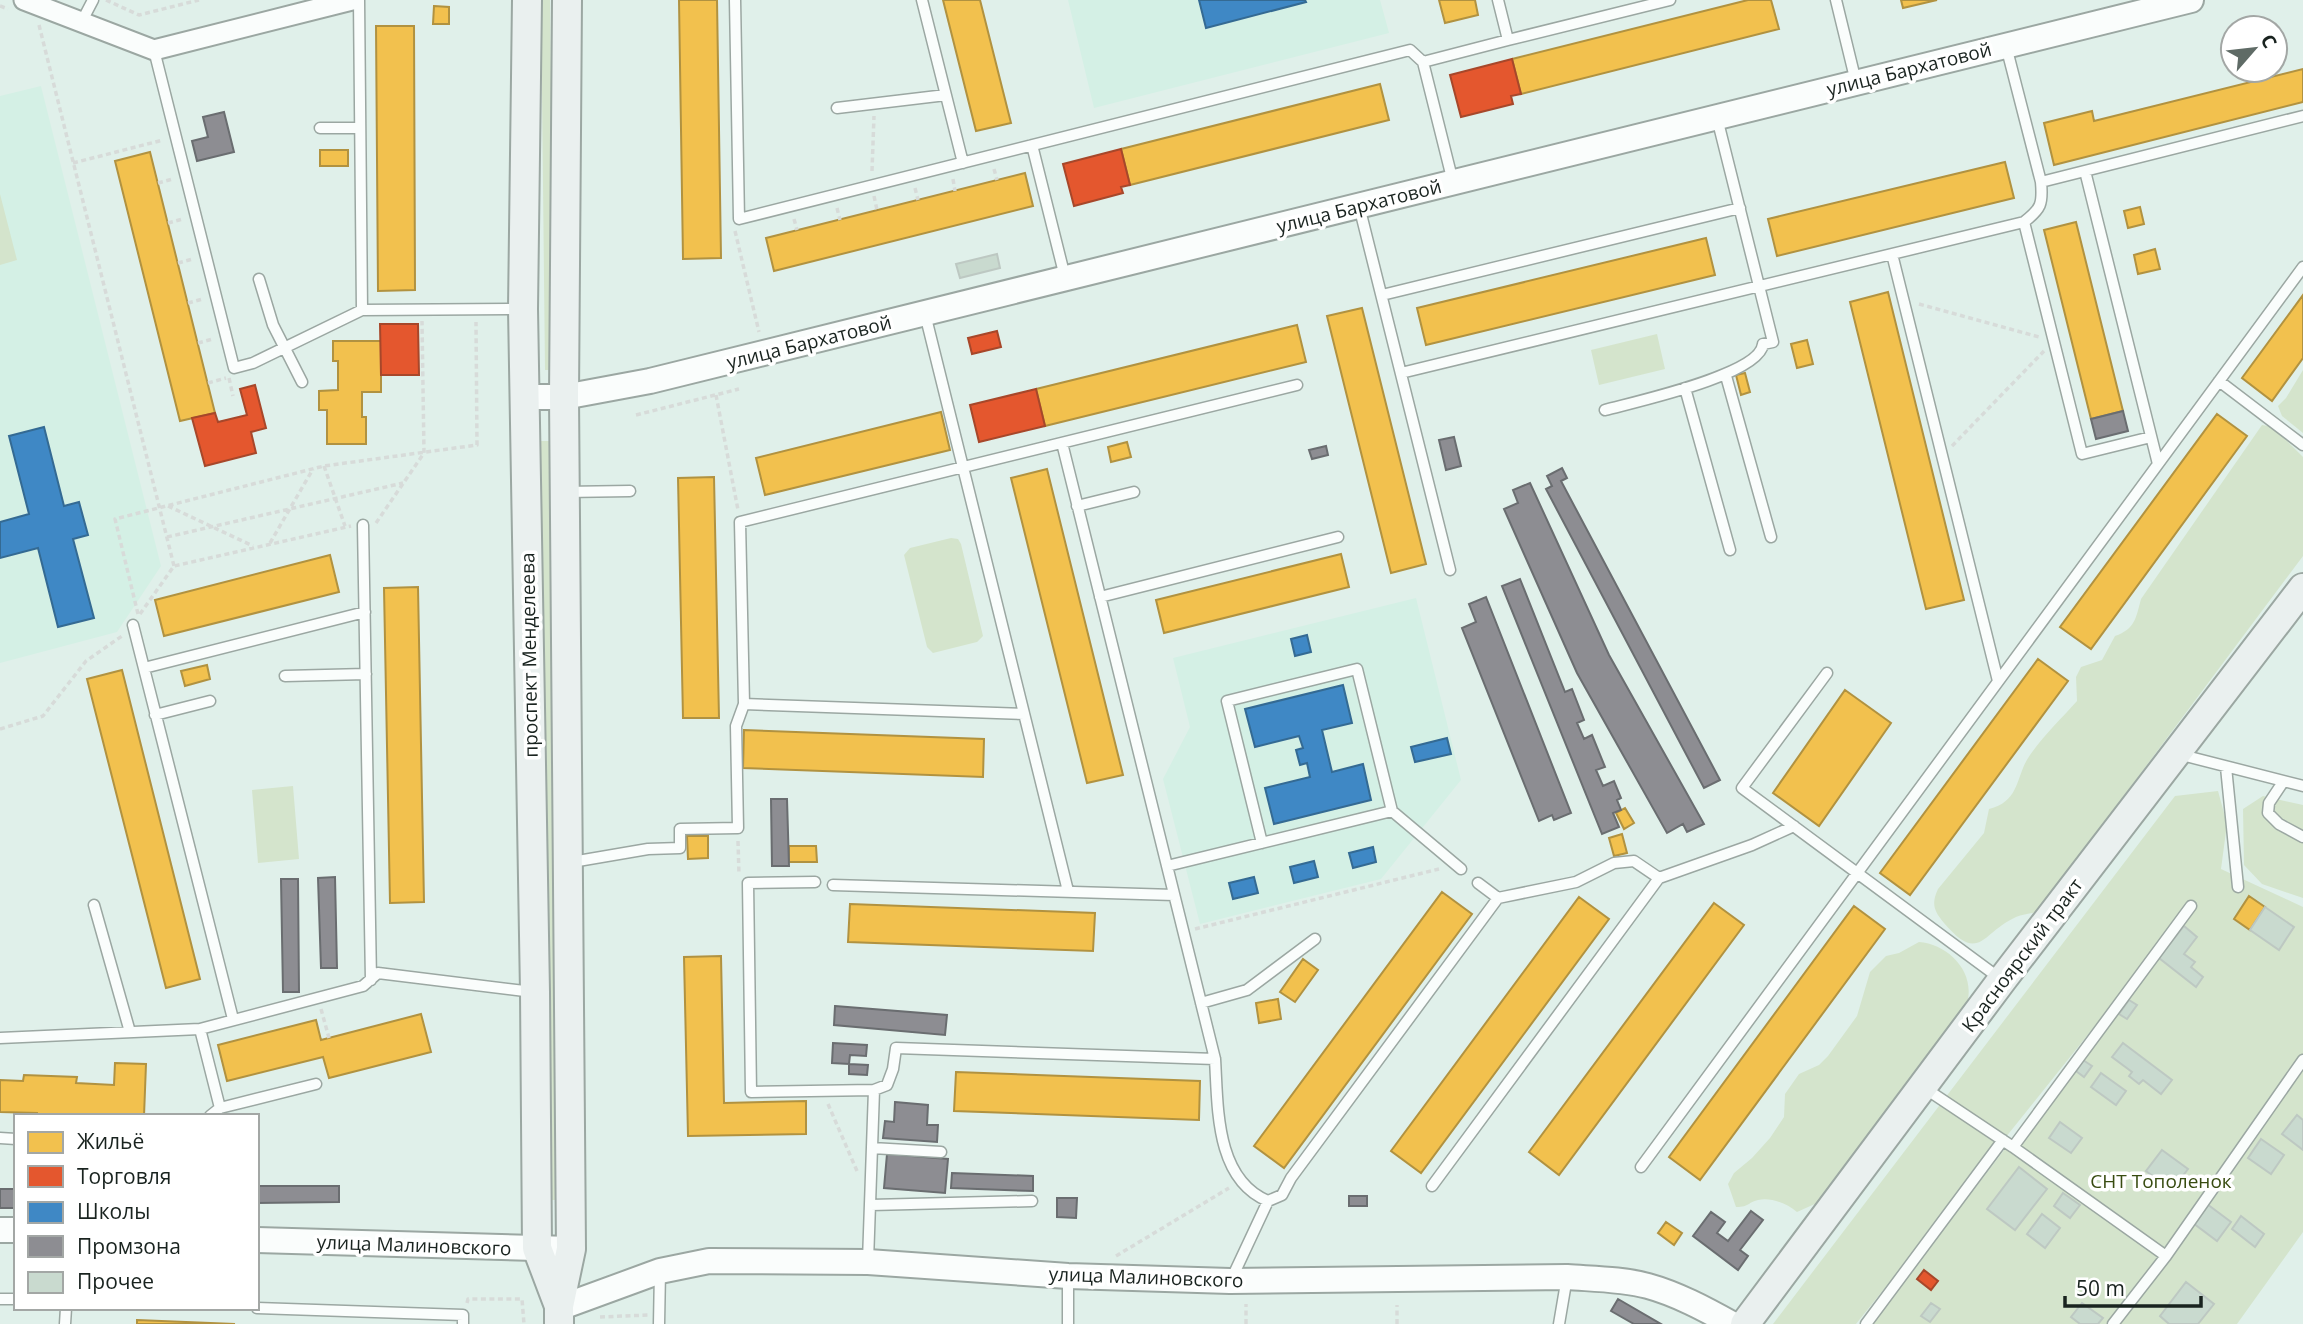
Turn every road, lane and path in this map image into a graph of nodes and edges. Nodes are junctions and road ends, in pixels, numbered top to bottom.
1 (24, 0) edge
2 (93, 0) edge
3 (106, 0) edge
4 (199, 0) edge
5 (352, 0) edge
6 (359, 0) edge
7 (527, 0) edge
8 (567, 0) edge
9 (735, 0) edge
10 (922, 0) edge
11 (1498, 0) edge
12 (1670, 0) edge
13 (1836, 0) edge
14 (2191, 0) edge
15 (310, 5) edge
16 (38, 20) dead end
17 (81, 23) junction
18 (1508, 40) junction
19 (2006, 45) junction
20 (154, 50) junction
21 (1423, 62) junction
22 (1856, 82) junction
23 (946, 95) junction
24 (874, 104) junction
25 (837, 108) dead end
26 (2303, 116) edge
27 (1717, 117) junction
28 (320, 128) dead end
29 (360, 128) junction
30 (169, 139) dead end
31 (1032, 145) junction
32 (73, 163) junction
33 (962, 163) junction
34 (2085, 171) junction
35 (178, 178) dead end
36 (1454, 182) junction
37 (2041, 182) junction
38 (158, 183) dead end
39 (871, 186) junction
40 (1359, 206) junction
41 (1740, 208) junction
42 (188, 218) dead end
43 (2024, 222) junction
44 (168, 223) dead end
45 (734, 225) dead end
46 (1892, 254) junction
47 (198, 258) dead end
48 (178, 263) dead end
49 (2303, 267) edge
50 (1066, 278) junction
51 (260, 279) dead end
52 (1759, 286) junction
53 (1382, 295) junction
54 (208, 298) dead end
55 (1903, 299) junction
56 (188, 303) dead end
57 (422, 309) junction
58 (476, 309) junction
59 (523, 309) junction
60 (362, 310) junction
61 (925, 314) junction
62 (759, 332) dead end
63 (219, 337) dead end
64 (2054, 341) junction
65 (198, 343) dead end
66 (284, 348) junction
67 (1401, 373) junction
68 (1726, 376) junction
69 (228, 377) dead end
70 (302, 382) dead end
71 (2219, 382) junction
72 (208, 383) dead end
73 (1297, 385) dead end
74 (1685, 388) junction
75 (739, 389) dead end
76 (716, 395) junction
77 (525, 397) junction
78 (564, 397) junction
79 (1605, 410) dead end
80 (636, 415) dead end
81 (2151, 437) junction
82 (1062, 443) junction
83 (2303, 445) edge
84 (424, 453) junction
85 (1942, 456) junction
86 (2158, 464) junction
87 (324, 467) junction
88 (963, 467) junction
89 (313, 469) junction
90 (403, 483) junction
91 (631, 491) dead end
92 (565, 492) junction
93 (1134, 492) dead end
94 (335, 498) junction
95 (168, 505) junction
96 (1077, 506) junction
97 (160, 508) junction
98 (290, 508) junction
99 (740, 522) junction
100 (376, 523) dead end
101 (363, 524) dead end
102 (211, 526) junction
103 (167, 537) junction
104 (1338, 537) dead end
105 (1771, 537) dead end
106 (270, 544) junction
107 (255, 547) junction
108 (1730, 550) dead end
109 (174, 566) junction
110 (1450, 570) dead end
111 (2302, 593) edge
112 (1100, 597) junction
113 (365, 612) junction
114 (133, 625) joint
115 (144, 668) junction
116 (1827, 673) dead end
117 (366, 674) junction
118 (285, 676) dead end
119 (1998, 681) junction
120 (210, 701) dead end
121 (744, 704) junction
122 (1024, 714) junction
123 (155, 715) junction
124 (0, 729) edge
125 (2175, 754) junction
126 (2226, 767) junction
127 (2283, 782) junction
128 (2303, 786) edge
129 (1392, 811) junction
130 (1794, 827) junction
131 (737, 828) junction
132 (2303, 837) edge
133 (1262, 843) junction
134 (569, 862) junction
135 (1167, 866) junction
136 (1458, 867) joint
137 (1857, 873) junction
138 (1660, 878) junction
139 (815, 882) dead end
140 (739, 883) dead end
141 (1478, 883) dead end
142 (833, 884) dead end
143 (2238, 887) dead end
144 (1068, 891) junction
145 (1174, 895) junction
146 (1498, 898) junction
147 (94, 905) dead end
148 (2191, 906) dead end
149 (1183, 932) junction
150 (1315, 939) dead end
151 (371, 980) junction
152 (2002, 980) junction
153 (535, 992) junction
154 (318, 998) junction
155 (1200, 1003) junction
156 (233, 1019) junction
157 (200, 1029) junction
158 (130, 1032) junction
159 (0, 1038) edge
160 (328, 1038) dead end
161 (1215, 1059) junction
162 (2303, 1060) edge
163 (316, 1084) dead end
164 (1923, 1087) junction
165 (874, 1090) junction
166 (220, 1108) junction
167 (212, 1114) edge
168 (2003, 1140) junction
169 (2013, 1147) junction
170 (872, 1148) junction
171 (941, 1152) dead end
172 (1641, 1167) dead end
173 (1241, 1181) junction
174 (1432, 1186) dead end
175 (1032, 1201) dead end
176 (1268, 1201) junction
177 (871, 1205) junction
178 (259, 1240) edge
179 (537, 1248) junction
180 (571, 1248) junction
181 (2165, 1256) junction
182 (868, 1262) junction
183 (1105, 1262) dead end
184 (660, 1271) junction
185 (1068, 1276) junction
186 (1567, 1277) junction
187 (1230, 1281) junction
188 (1246, 1304) dead end
189 (1397, 1305) dead end
190 (259, 1308) edge
191 (559, 1313) edge
192 (599, 1317) dead end
193 (659, 1319) edge
194 (463, 1320) edge
195 (524, 1324) edge
196 (1068, 1324) edge
197 (1246, 1324) edge
198 (1397, 1324) edge
199 (1559, 1324) edge
200 (1732, 1324) edge
201 (1745, 1324) edge
202 (1866, 1324) edge
203 (2113, 1324) edge

1 - 17 street
2 - 17 lane
3 - 4 path
5 - 15 street
6 - 29 lane
7 - 59 main road, проспект Менделеева
8 - 78 main road, проспект Менделеева
9 - 39 lane
10 - 23 lane
11 - 18 lane
12 - 18 lane
13 - 22 lane
14 - 19 street, улица Бархатовой
15 - 20 street
16 - 32 path
17 - 20 street
18 - 21 lane
19 - 22 street, улица Бархатовой
19 - 37 lane
20 - 66 lane
21 - 31 lane
21 - 36 lane
22 - 27 street, улица Бархатовой
23 - 24 lane
23 - 33 lane
24 - 25 lane
24 - 39 path
26 - 34 lane
27 - 36 street, улица Бархатовой
27 - 41 lane
28 - 29 lane
29 - 60 lane
30 - 32 path
31 - 33 lane
31 - 50 lane
32 - 97 path
33 - 39 lane
34 - 37 lane
34 - 81 lane
35 - 38 path
36 - 40 street, улица Бархатовой
37 - 43 lane
40 - 50 street, улица Бархатовой
40 - 53 lane
41 - 52 lane
41 - 53 lane
42 - 44 path
43 - 46 lane
43 - 64 lane
45 - 62 path
46 - 52 lane
46 - 55 lane
47 - 48 path
49 - 71 lane
50 - 61 street, улица Бархатовой
51 - 66 lane
52 - 67 lane
52 - 68 lane
53 - 67 lane
54 - 56 path
55 - 64 path
55 - 85 lane
57 - 58 lane
57 - 60 lane
57 - 84 path
58 - 59 lane
58 - 84 path
59 - 77 main road, проспект Менделеева
60 - 66 lane
61 - 78 street, улица Бархатовой
61 - 88 lane
63 - 65 path
64 - 81 lane
64 - 85 path
66 - 70 lane
67 - 110 lane
68 - 74 lane
68 - 105 lane
69 - 72 path
71 - 83 lane
71 - 86 lane
73 - 82 lane
74 - 79 lane
74 - 108 lane
75 - 76 path
76 - 80 path
76 - 99 path
77 - 78 street, улица Бархатовой
77 - 153 main road, проспект Менделеева
78 - 92 main road, проспект Менделеева
81 - 86 lane
82 - 88 lane
82 - 96 lane
84 - 87 path
84 - 90 path
85 - 119 lane
86 - 119 lane
87 - 89 path
87 - 94 path
88 - 99 lane
88 - 122 lane
89 - 95 path
89 - 98 path
90 - 94 path
90 - 100 path
91 - 92 lane
92 - 134 main road, проспект Менделеева
93 - 96 lane
94 - 98 path
94 - 106 path
95 - 97 path
95 - 102 path
96 - 112 lane
97 - 103 path
97 - 109 path
98 - 102 path
98 - 106 path
99 - 121 lane
101 - 113 lane
102 - 103 path
102 - 107 path
103 - 109 path
104 - 112 lane
106 - 107 path
107 - 109 path
111 - 125 main road, Красноярский тракт
112 - 135 lane
113 - 115 lane
113 - 117 lane
114 - 115 lane
114 - 124 path
115 - 123 lane
116 - 130 lane
117 - 118 lane
117 - 151 lane
119 - 137 lane
120 - 123 lane
121 - 122 lane
121 - 131 lane
122 - 144 lane
123 - 156 lane
125 - 126 lane
125 - 152 main road, Красноярский тракт
126 - 127 lane
126 - 143 lane
127 - 128 lane
127 - 132 lane
129 - 133 lane
129 - 133 lane
129 - 136 lane
130 - 137 lane
130 - 138 lane
131 - 134 lane
131 - 140 path
133 - 135 lane
134 - 180 main road, проспект Менделеева
135 - 145 lane
136 - 149 path
137 - 152 lane
137 - 172 lane
138 - 146 lane
138 - 174 lane
139 - 165 lane
141 - 146 lane
142 - 144 lane
144 - 145 lane
145 - 149 lane
146 - 176 lane
147 - 158 lane
148 - 169 lane
149 - 155 lane
150 - 155 lane
151 - 153 lane
151 - 154 lane
152 - 164 main road, Красноярский тракт
153 - 179 main road, проспект Менделеева
154 - 156 lane
154 - 160 path
155 - 161 lane
156 - 157 lane
157 - 158 lane
157 - 166 lane
158 - 159 lane
161 - 165 lane
161 - 173 lane
162 - 181 lane
163 - 166 lane
164 - 168 lane
164 - 201 main road, Красноярский тракт
165 - 170 lane
166 - 167 lane
168 - 169 lane
168 - 202 lane
169 - 181 lane
170 - 171 lane
170 - 177 lane
173 - 176 lane
173 - 183 path
175 - 177 lane
176 - 187 lane
177 - 182 lane
178 - 179 street, улица Малиновского
179 - 180 street, улица Малиновского
179 - 191 main road, проспект Менделеева
180 - 191 main road, проспект Менделеева
181 - 203 lane
182 - 184 street, улица Малиновского
182 - 185 street, улица Малиновского
184 - 191 street, улица Малиновского
184 - 193 lane
185 - 187 street, улица Малиновского
185 - 196 lane
186 - 187 street, улица Малиновского
186 - 199 lane
186 - 200 street, улица Малиновского
188 - 197 path
189 - 198 path
190 - 194 lane
192 - 193 path
194 - 195 path

